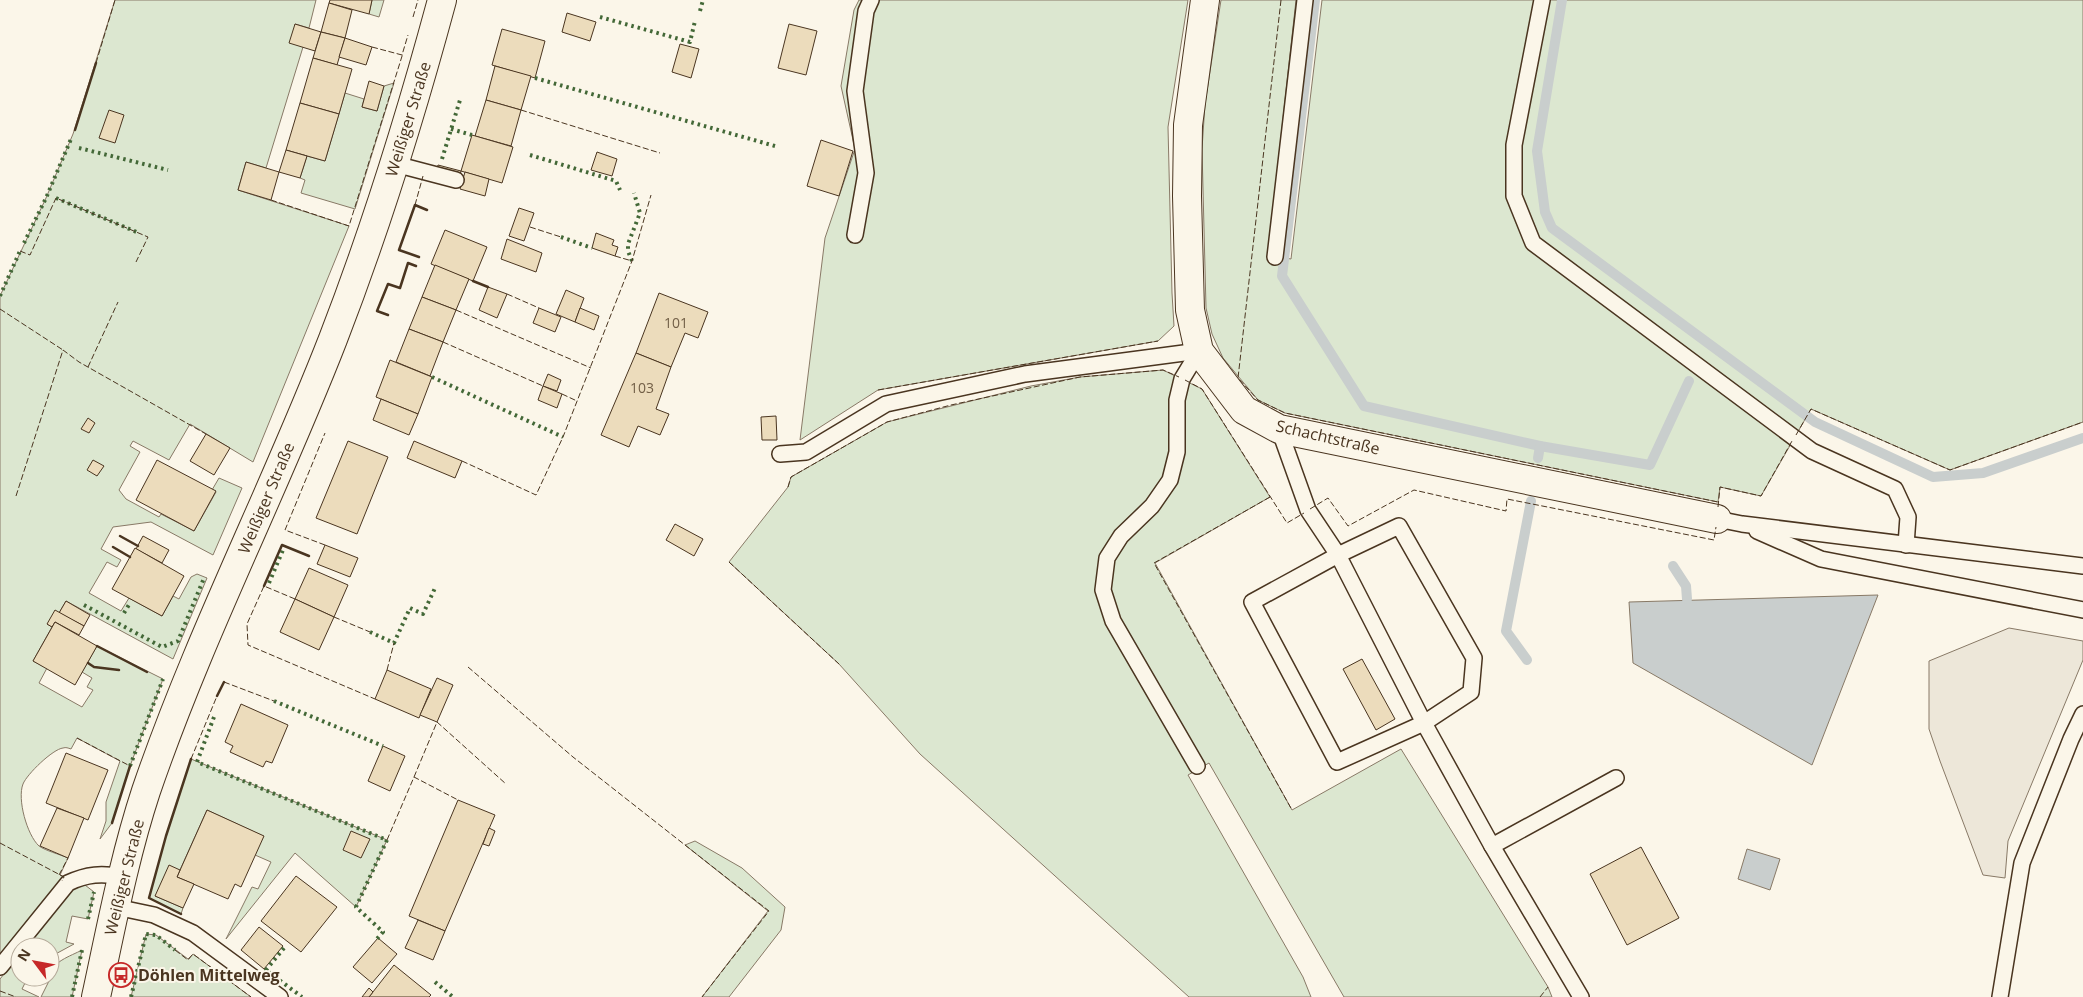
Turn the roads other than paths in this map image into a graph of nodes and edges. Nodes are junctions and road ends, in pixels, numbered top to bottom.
1 (442, 0) edge
2 (871, 0) edge
3 (1205, 0) edge
4 (1304, 0) edge
5 (1542, 0) edge
6 (395, 164) junction
7 (456, 180) dead end
8 (855, 235) dead end
9 (1276, 257) dead end
10 (1198, 351) junction
11 (1279, 429) junction
12 (780, 454) dead end
13 (1729, 521) junction
14 (1906, 545) junction
15 (1338, 555) junction
16 (2083, 566) edge
17 (2083, 610) edge
18 (2083, 714) edge
19 (1424, 723) junction
20 (1197, 766) dead end
21 (1616, 778) dead end
22 (1492, 846) junction
23 (113, 875) junction
24 (116, 907) junction
25 (0, 967) edge
26 (96, 997) edge
27 (280, 997) edge
28 (1581, 997) edge
29 (2000, 997) edge

1 - 6 street, Weißiger Straße
2 - 8 lane
3 - 10 street, Schachtstraße
4 - 9 lane
5 - 14 lane
6 - 7 lane
6 - 23 street, Weißiger Straße
10 - 11 street, Schachtstraße
10 - 12 lane
10 - 20 lane
11 - 13 street, Schachtstraße
11 - 15 lane
13 - 14 lane
13 - 17 lane
14 - 16 lane
15 - 19 lane
15 - 19 lane
15 - 19 lane
18 - 29 lane
19 - 22 lane
21 - 22 lane
22 - 28 lane
23 - 24 street, Weißiger Straße
23 - 25 lane
24 - 26 street, Weißiger Straße
24 - 27 lane

